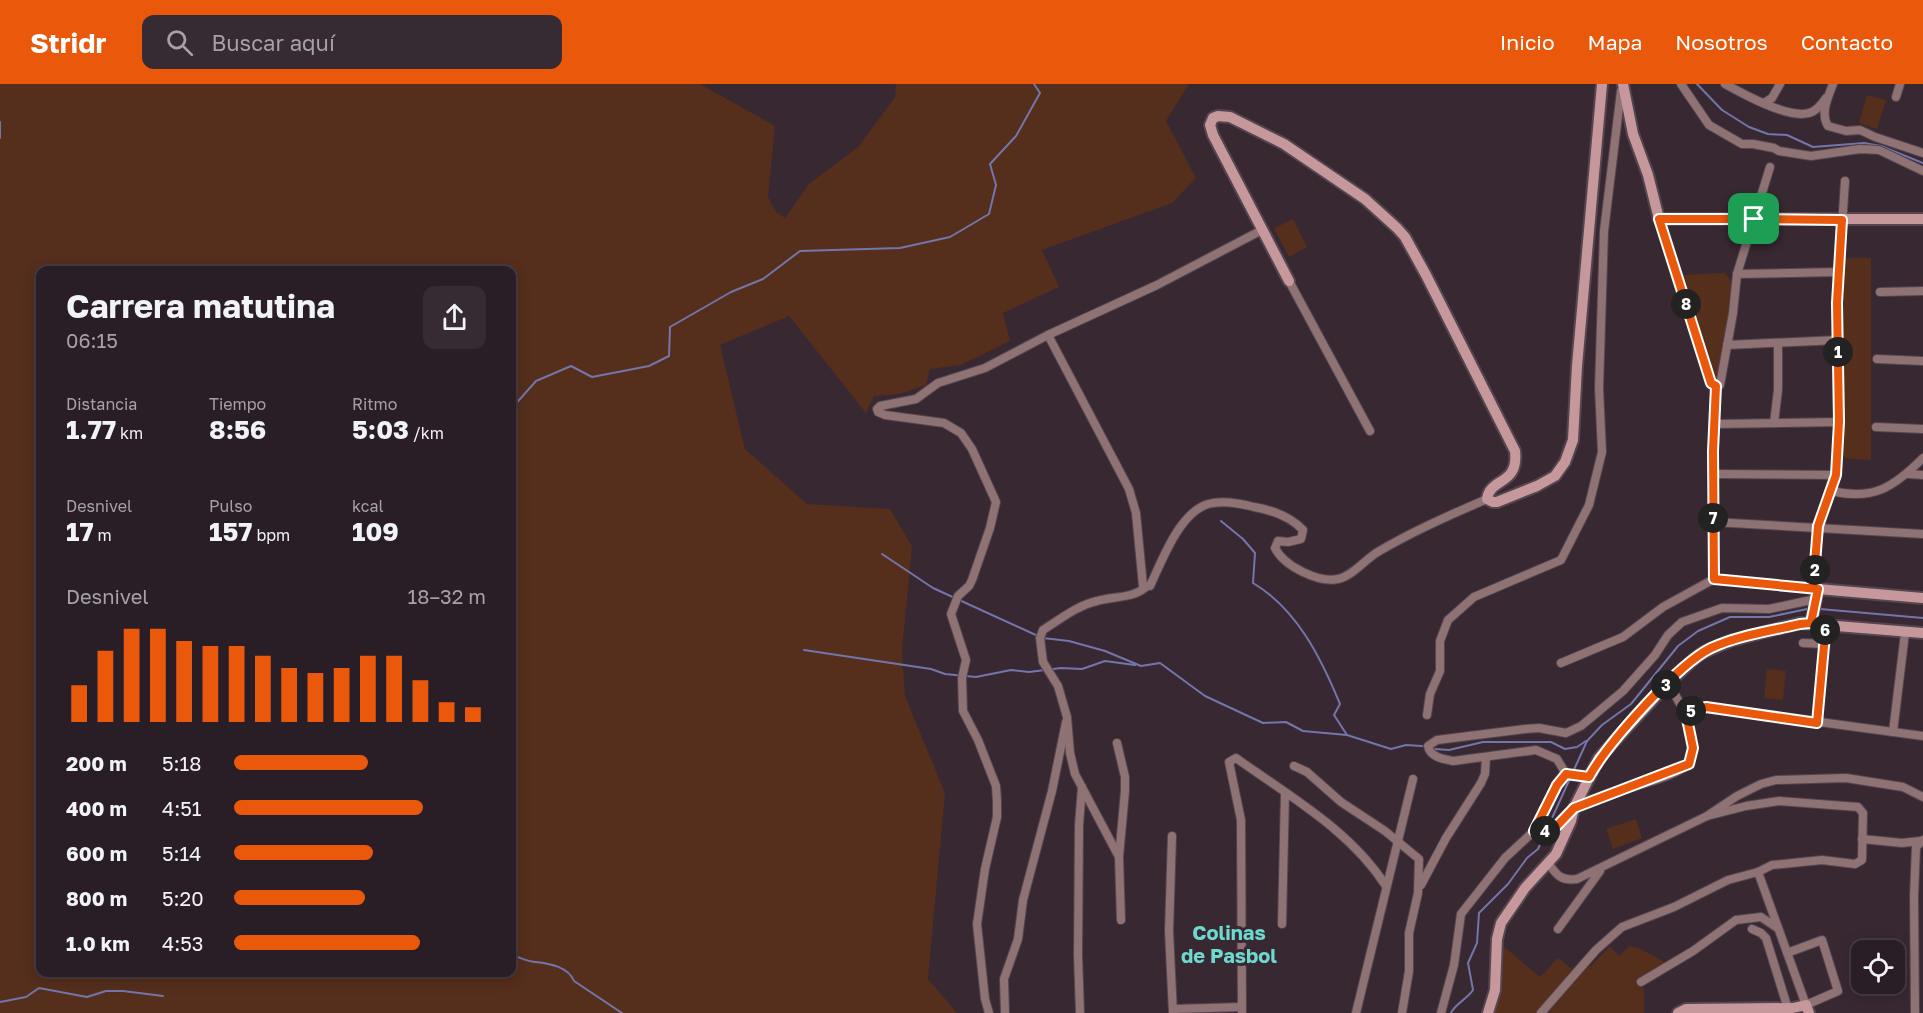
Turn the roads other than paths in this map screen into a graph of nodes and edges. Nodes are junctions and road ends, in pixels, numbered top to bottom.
1 (1602, 84) edge
2 (1623, 84) edge
3 (1681, 84) edge
4 (1726, 84) edge
5 (1780, 84) edge
6 (1833, 84) edge
7 (1900, 84) edge
8 (1829, 94) junction
9 (1896, 97) dead end
10 (1764, 103) junction
11 (1923, 153) edge
12 (1770, 167) dead end
13 (1923, 171) edge
14 (1845, 181) dead end
15 (1659, 219) junction
16 (1754, 219) junction
17 (1923, 219) edge
18 (1842, 220) junction
19 (1262, 230) junction
20 (1839, 272) junction
21 (1737, 274) junction
22 (1289, 281) joint
23 (1923, 291) edge
24 (1880, 292) dead end
25 (1048, 335) junction
26 (1838, 340) junction
27 (1778, 343) junction
28 (1727, 345) junction
29 (1876, 359) dead end
30 (1923, 361) edge
31 (1716, 386) junction
32 (1839, 422) junction
33 (1774, 423) junction
34 (1715, 424) junction
35 (1876, 427) dead end
36 (1923, 429) edge
37 (1370, 431) dead end
38 (1923, 458) edge
39 (1713, 474) junction
40 (1908, 474) junction
41 (1836, 475) junction
42 (1923, 475) edge
43 (1832, 491) junction
44 (1487, 499) junction
45 (1713, 522) junction
46 (1818, 526) junction
47 (1923, 534) edge
48 (1714, 579) junction
49 (1146, 587) junction
50 (1816, 592) junction
51 (1923, 598) edge
52 (1811, 623) junction
53 (1826, 624) junction
54 (1905, 633) junction
55 (1923, 633) edge
56 (1803, 643) dead end
57 (1824, 644) junction
58 (1561, 663) dead end
59 (1668, 683) junction
60 (1686, 714) junction
61 (1427, 715) dead end
62 (1067, 717) junction
63 (1817, 723) junction
64 (1893, 732) junction
65 (1923, 736) edge
66 (1117, 744) dead end
67 (1486, 757) junction
68 (1294, 766) dead end
69 (1566, 774) junction
70 (1589, 777) junction
71 (1413, 779) dead end
72 (1082, 785) junction
73 (1285, 793) junction
74 (1923, 797) edge
75 (1574, 808) junction
76 (1707, 816) junction
77 (1534, 831) junction
78 (1172, 836) dead end
79 (1862, 839) junction
80 (1397, 841) junction
81 (1921, 841) edge
82 (1119, 857) junction
83 (1549, 864) junction
84 (1603, 868) junction
85 (1758, 872) junction
86 (1386, 886) junction
87 (1418, 893) junction
88 (1121, 920) dead end
89 (1282, 924) dead end
90 (1777, 928) junction
91 (1558, 929) dead end
92 (1752, 929) dead end
93 (1787, 952) junction
94 (1641, 982) dead end
95 (1808, 1009) edge
96 (1241, 1010) edge
97 (1173, 1011) edge
98 (1789, 1011) edge
99 (989, 1013) edge
100 (1005, 1013) edge
101 (1080, 1013) edge
102 (1356, 1013) edge
103 (1402, 1013) edge
104 (1441, 1013) edge
105 (1488, 1013) edge
106 (1541, 1013) edge
107 (1678, 1013) edge
108 (1915, 1013) edge

1 - 44 street
2 - 15 street
2 - 61 street
3 - 13 street
4 - 10 street
5 - 10 street
6 - 8 street
7 - 9 street
8 - 10 street
8 - 11 street
12 - 16 street
14 - 18 street
15 - 16 street
15 - 31 street
16 - 18 street
16 - 21 street
17 - 18 street
18 - 20 street
19 - 22 street
19 - 25 street
19 - 44 street
20 - 21 street
20 - 26 street
21 - 28 street
22 - 37 street
23 - 24 street
25 - 49 street
25 - 99 street
26 - 27 street
26 - 32 street
27 - 28 street
27 - 33 street
28 - 31 street
29 - 30 street
31 - 34 street
32 - 33 street
32 - 41 street
33 - 34 street
34 - 39 street
35 - 36 street
38 - 40 street
39 - 41 street
39 - 45 street
40 - 42 street
40 - 43 street
41 - 43 street
43 - 46 street
44 - 49 street
45 - 46 street
45 - 48 street
46 - 47 street
46 - 50 street
48 - 50 street
48 - 58 street
49 - 62 street
50 - 51 street
50 - 52 street
50 - 67 street
52 - 53 street
52 - 59 street
53 - 54 street
53 - 57 street
54 - 55 street
54 - 64 street
56 - 57 street
57 - 63 street
59 - 60 street
59 - 70 street
60 - 63 street
60 - 75 street
62 - 72 street
62 - 100 street
63 - 64 street
64 - 65 street
66 - 82 street
67 - 69 street
67 - 87 street
68 - 80 street
69 - 70 street
69 - 77 street
70 - 75 street
71 - 80 street
72 - 82 street
72 - 101 street
73 - 86 street
73 - 89 street
73 - 96 street
74 - 76 street
75 - 77 street
75 - 83 street
76 - 79 street
76 - 84 street
77 - 104 street
78 - 97 street
79 - 81 street
79 - 85 street
80 - 86 street
80 - 87 street
81 - 108 street
82 - 88 street
83 - 84 street
83 - 105 street
84 - 91 street
85 - 90 street
85 - 106 street
86 - 102 street
87 - 103 street
90 - 93 street
90 - 94 street
92 - 98 street
93 - 95 street
93 - 95 street
95 - 98 street
96 - 97 street
98 - 107 street

